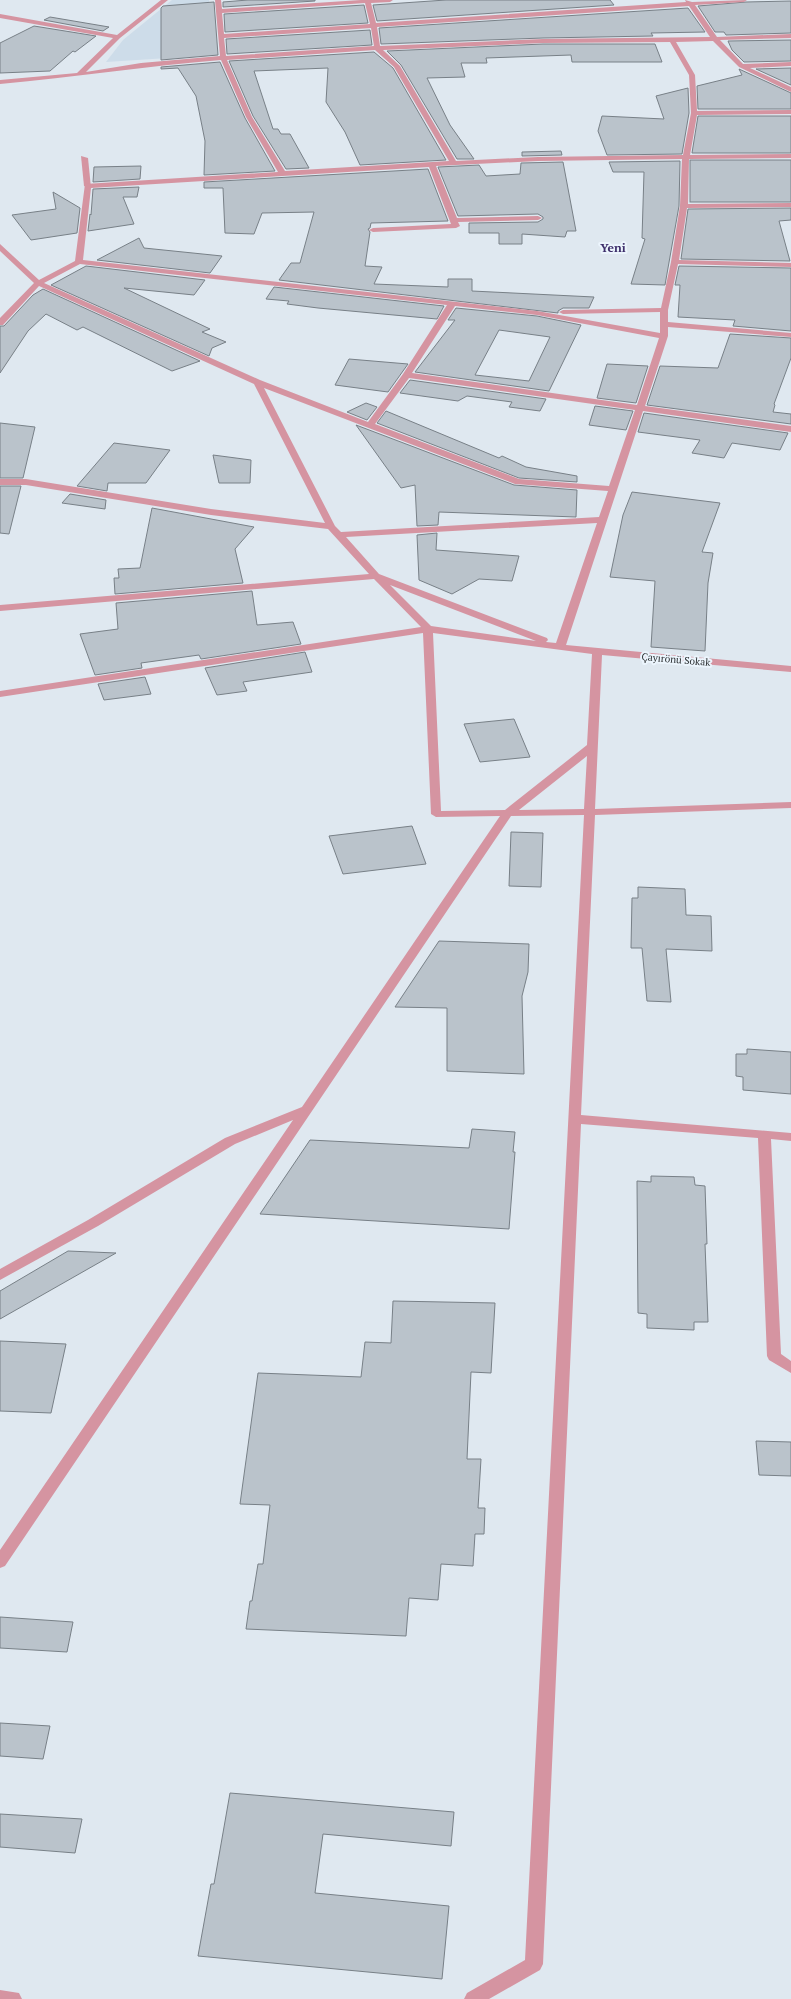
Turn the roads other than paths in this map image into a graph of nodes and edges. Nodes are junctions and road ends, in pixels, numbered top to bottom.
1 (165, 0) edge
2 (218, 0) edge
3 (390, 0) edge
4 (744, 0) edge
5 (367, 1) edge
6 (689, 1) edge
7 (219, 11) junction
8 (0, 16) edge
9 (374, 26) junction
10 (222, 36) junction
11 (791, 36) edge
12 (118, 37) junction
13 (715, 39) junction
14 (672, 40) junction
15 (377, 48) junction
16 (222, 58) junction
17 (791, 64) edge
18 (740, 66) junction
19 (79, 75) junction
20 (0, 82) edge
21 (791, 90) edge
22 (791, 112) edge
23 (694, 113) junction
24 (791, 156) edge
25 (84, 158) dead end
26 (686, 158) junction
27 (454, 163) junction
28 (432, 164) junction
29 (282, 173) junction
30 (88, 186) junction
31 (791, 205) edge
32 (684, 206) junction
33 (538, 218) dead end
34 (454, 220) junction
35 (374, 230) dead end
36 (0, 246) edge
37 (79, 262) junction
38 (676, 262) junction
39 (791, 265) edge
40 (38, 283) junction
41 (452, 304) junction
42 (664, 310) junction
43 (537, 313) junction
44 (0, 323) edge
45 (664, 324) junction
46 (791, 335) edge
47 (664, 336) junction
48 (407, 375) junction
49 (257, 382) junction
50 (642, 407) junction
51 (371, 424) junction
52 (791, 429) edge
53 (0, 482) edge
54 (614, 490) junction
55 (603, 520) junction
56 (331, 527) junction
57 (339, 535) junction
58 (376, 576) junction
59 (0, 608) edge
60 (428, 629) junction
61 (560, 647) junction
62 (597, 652) junction
63 (791, 669) edge
64 (0, 694) edge
65 (593, 746) junction
66 (791, 805) edge
67 (590, 812) junction
68 (508, 813) junction
69 (308, 1109) junction
70 (575, 1118) junction
71 (764, 1134) junction
72 (791, 1137) edge
73 (0, 1275) edge
74 (791, 1368) edge
75 (0, 1562) edge
76 (0, 1998) edge
77 (13, 1999) edge
78 (473, 1999) edge

1 - 12 street
2 - 7 street
3 - 5 street
4 - 6 street
5 - 7 street
5 - 9 street
6 - 9 street
6 - 13 street
7 - 10 street
8 - 12 street
9 - 10 street
9 - 15 street
10 - 16 street
11 - 13 street
12 - 19 street
13 - 14 street
13 - 18 street
14 - 15 street
14 - 23 street
15 - 16 street
15 - 27 street
16 - 19 street
16 - 29 street
17 - 18 street
18 - 21 street
19 - 20 street
22 - 23 street
23 - 26 street
24 - 26 street
25 - 30 street
26 - 27 street
26 - 32 street
27 - 28 street
28 - 29 street
28 - 34 street
29 - 30 street
30 - 37 street
31 - 32 street
32 - 38 street
33 - 34 street
34 - 35 street
36 - 40 street
37 - 40 street
37 - 41 street
38 - 39 street
38 - 42 street
40 - 44 street
40 - 49 street
41 - 43 street
41 - 48 street
42 - 43 street
42 - 45 street
43 - 47 street
45 - 46 street
45 - 47 street
47 - 50 street
48 - 50 street
48 - 51 street
49 - 51 street
49 - 56 street
50 - 52 street
50 - 54 street
51 - 54 street
53 - 56 street
54 - 55 street
55 - 57 street
55 - 61 street
56 - 57 street
57 - 58 street
58 - 59 street
58 - 60 street
58 - 61 street
60 - 61 street
60 - 64 street
60 - 68 street
61 - 62 street, Çayırönü Sokak
62 - 63 street, Çayırönü Sokak
62 - 65 street
65 - 67 street
65 - 68 street
66 - 67 street
67 - 68 street
67 - 70 street
68 - 69 street
69 - 73 street
69 - 75 street
70 - 71 street
70 - 78 street
71 - 72 street
71 - 74 street
76 - 77 street

